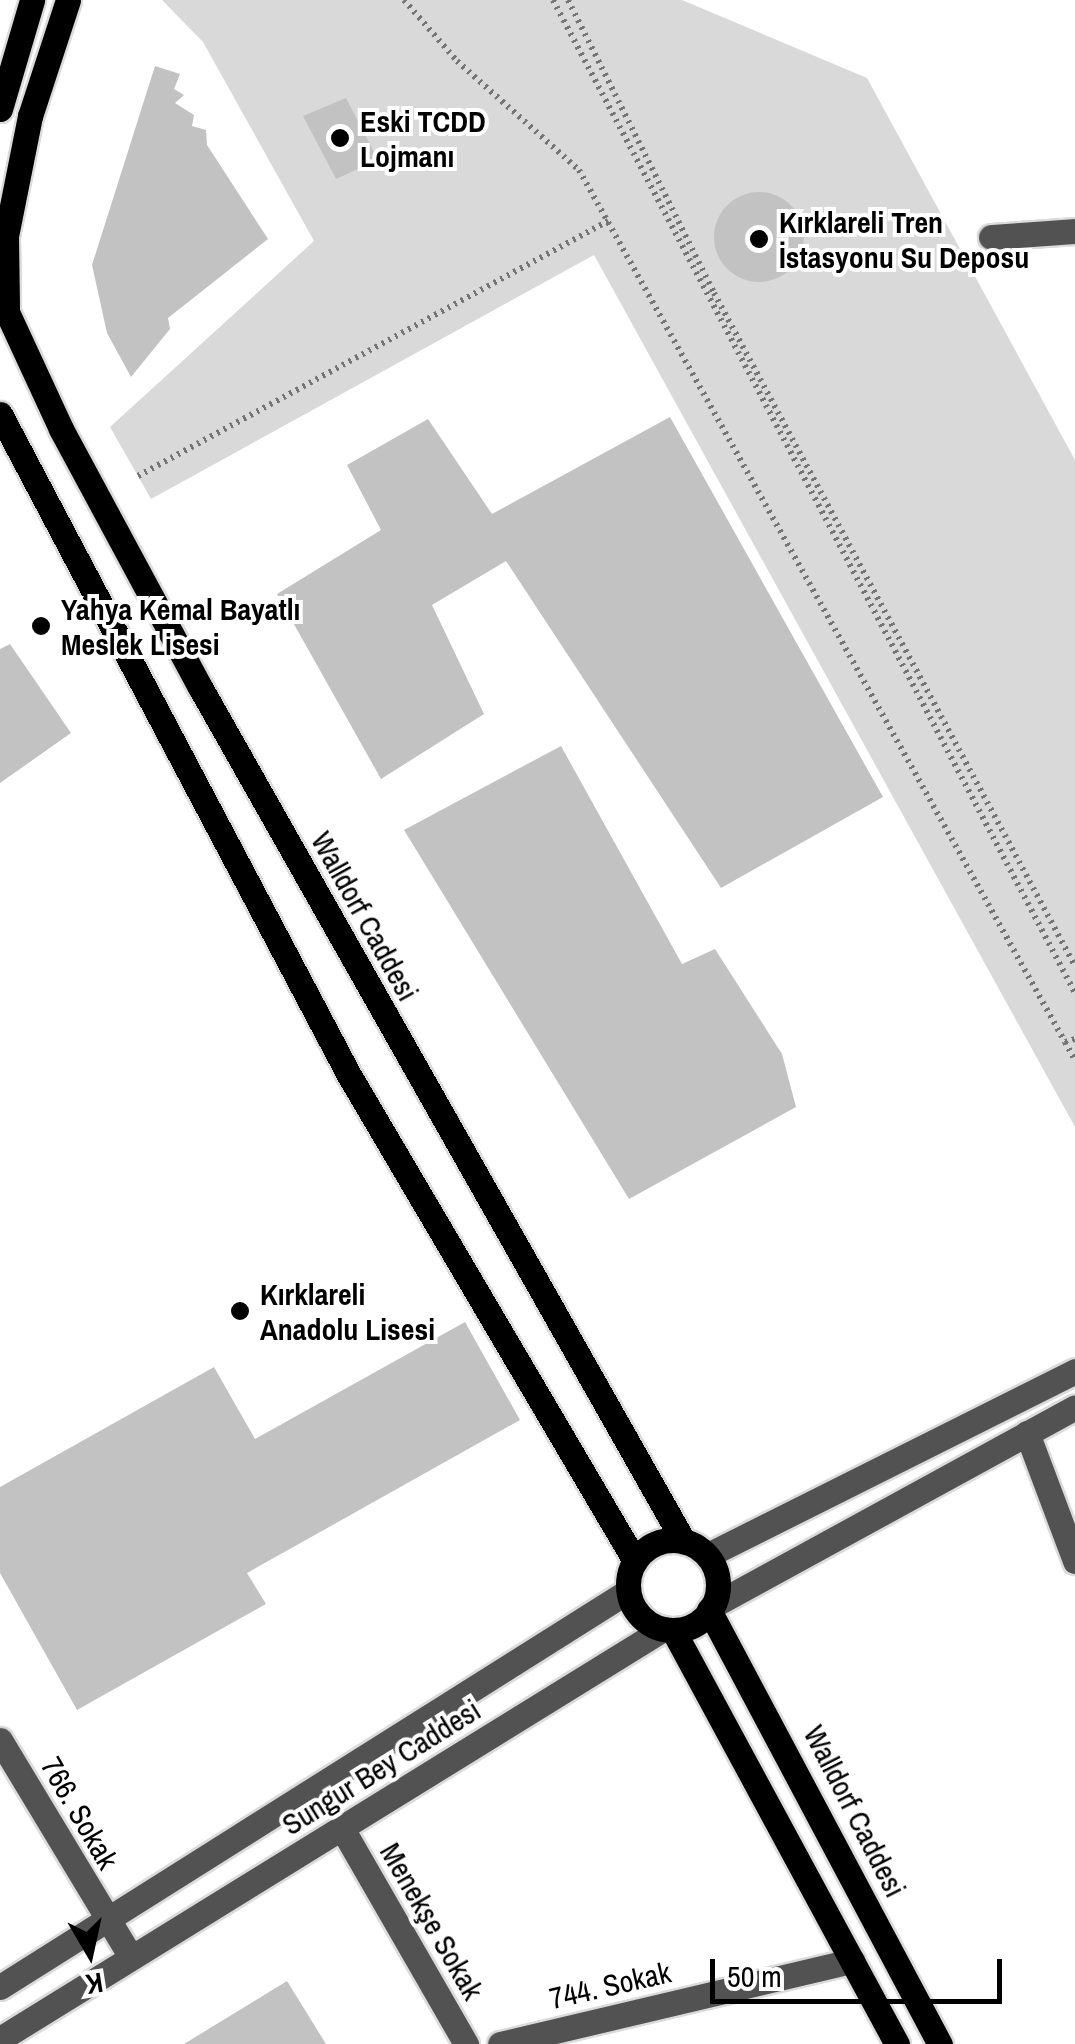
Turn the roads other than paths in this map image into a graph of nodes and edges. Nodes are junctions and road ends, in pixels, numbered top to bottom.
1 (32, 0) edge
2 (68, 0) edge
3 (0, 109) edge
4 (1075, 231) edge
5 (991, 237) dead end
6 (0, 414) edge
7 (1075, 1371) edge
8 (1075, 1407) edge
9 (1026, 1434) junction
10 (684, 1542) junction
11 (708, 1555) junction
12 (635, 1560) junction
13 (1075, 1561) edge
14 (628, 1590) junction
15 (711, 1608) junction
16 (668, 1630) junction
17 (0, 1740) edge
18 (343, 1830) junction
19 (104, 1919) junction
20 (131, 1957) junction
21 (852, 1961) junction
22 (0, 1987) edge
23 (0, 2039) edge
24 (466, 2044) edge
25 (500, 2044) edge
26 (896, 2044) edge
27 (940, 2044) edge

1 - 3 main road
2 - 10 main road, Walldorf Caddesi
4 - 5 street
6 - 12 main road
7 - 11 street
8 - 9 street
9 - 13 street
9 - 15 street
10 - 11 main road
10 - 12 main road
11 - 15 main road
12 - 14 main road
14 - 16 main road
14 - 19 street, Sungur Bey Caddesi
15 - 16 main road
15 - 27 main road, Walldorf Caddesi
16 - 18 street, Sungur Bey Caddesi
16 - 21 main road
17 - 19 street, 766. Sokak
18 - 20 street, Sungur Bey Caddesi
18 - 24 street, Menekşe Sokak
19 - 20 street
19 - 22 street, Sungur Bey Caddesi
20 - 23 street, Sungur Bey Caddesi
21 - 25 street, 744. Sokak
21 - 26 main road

